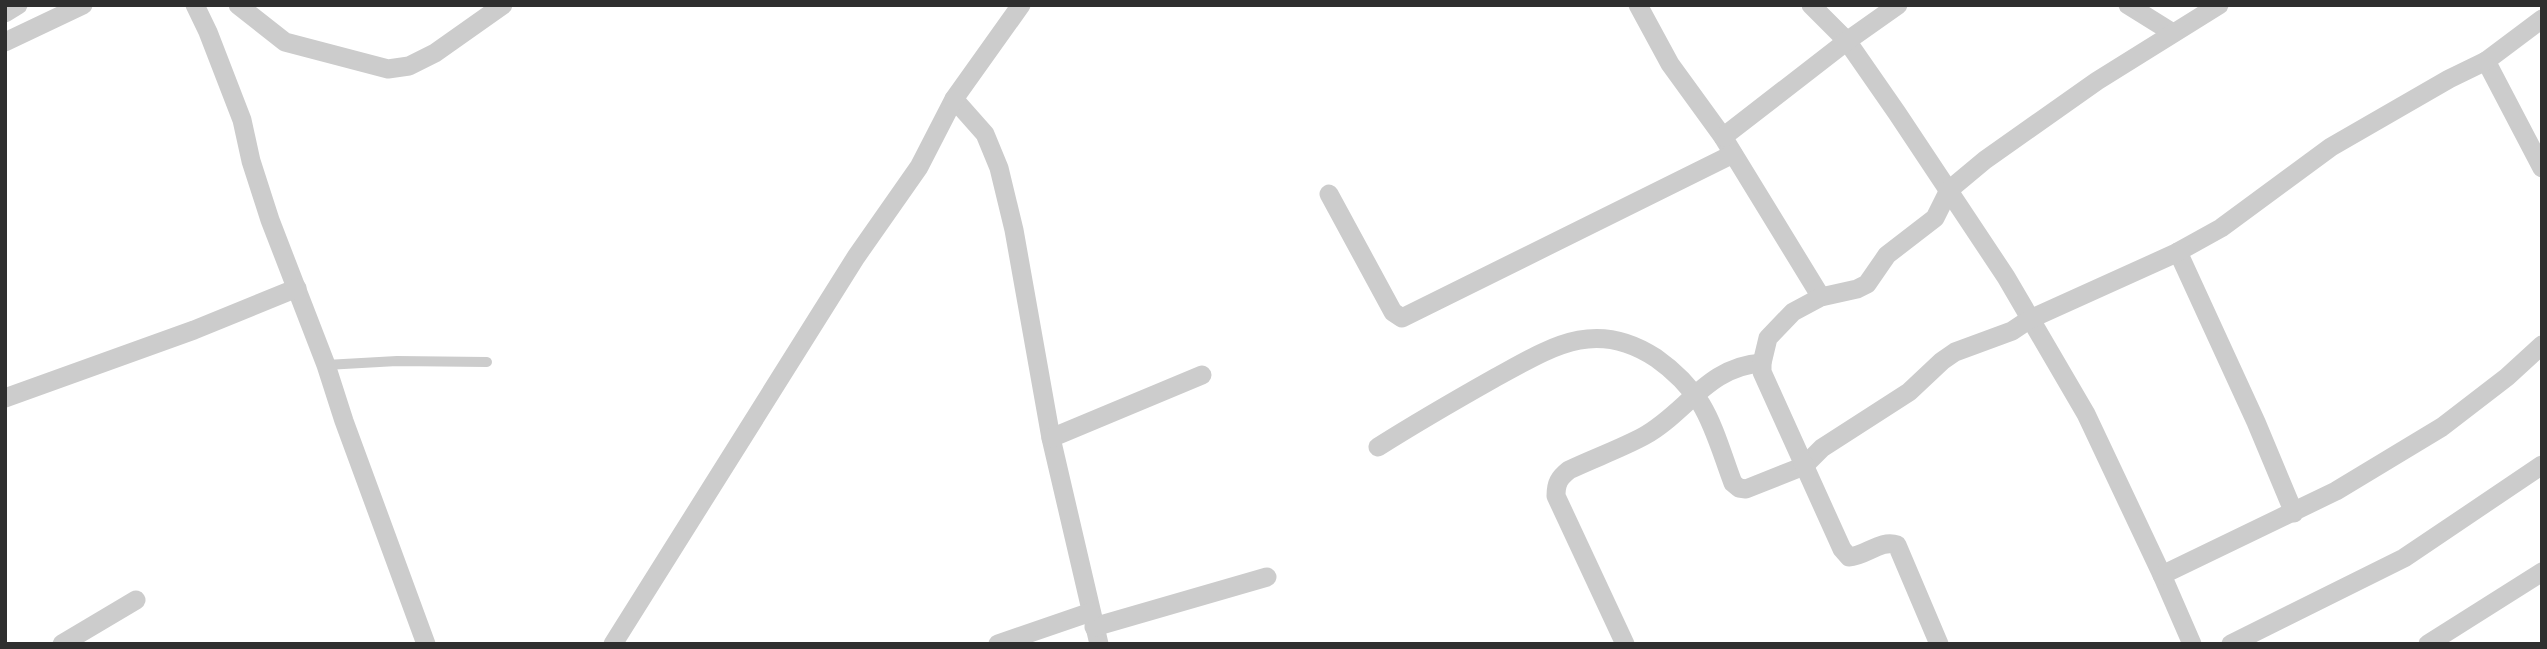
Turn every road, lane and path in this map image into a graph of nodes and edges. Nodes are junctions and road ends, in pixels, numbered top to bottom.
1 (18, 5) edge
2 (83, 5) edge
3 (195, 5) edge
4 (238, 5) edge
5 (503, 5) edge
6 (1021, 5) edge
7 (1639, 5) edge
8 (1811, 5) edge
9 (1898, 5) edge
10 (2128, 5) edge
11 (2219, 5) edge
12 (5, 13) edge
13 (2542, 19) edge
14 (2173, 33) junction
15 (1847, 41) junction
16 (5, 42) edge
17 (2486, 61) junction
18 (954, 99) junction
19 (1729, 145) junction
20 (2542, 167) edge
21 (1949, 190) junction
22 (1329, 194) dead end
23 (2178, 252) junction
24 (297, 288) junction
25 (1821, 297) junction
26 (2030, 318) junction
27 (2542, 345) edge
28 (487, 362) dead end
29 (1762, 363) junction
30 (326, 365) junction
31 (1202, 375) dead end
32 (1693, 394) junction
33 (5, 398) edge
34 (1051, 438) junction
35 (1378, 447) dead end
36 (2542, 465) edge
37 (1804, 466) junction
38 (2294, 513) junction
39 (2542, 572) edge
40 (2162, 575) junction
41 (1267, 577) dead end
42 (136, 600) dead end
43 (1094, 627) edge
44 (62, 644) edge
45 (426, 644) edge
46 (613, 644) edge
47 (998, 644) edge
48 (1625, 644) edge
49 (1939, 644) edge
50 (2192, 644) edge
51 (2231, 644) edge
52 (2428, 644) edge

1 - 12 street
2 - 16 street
3 - 24 street
4 - 5 street
6 - 18 street
7 - 19 street
8 - 15 street
9 - 15 street
10 - 14 street
11 - 14 street
13 - 17 street
14 - 21 street
15 - 19 street
15 - 21 street
17 - 20 street
17 - 23 street
18 - 34 street
18 - 46 street
19 - 22 street
19 - 25 street
21 - 25 street
21 - 26 street
23 - 26 street
23 - 38 street
24 - 30 street
24 - 33 street
25 - 29 street
26 - 37 street
26 - 40 street
27 - 38 street
28 - 30 lane
29 - 32 street
29 - 37 street
30 - 45 street
31 - 34 street
32 - 35 street
32 - 37 street
32 - 48 street
34 - 43 street
36 - 51 street
37 - 49 street
38 - 40 street
39 - 52 street
40 - 50 street
41 - 43 street
42 - 44 street
43 - 47 street

